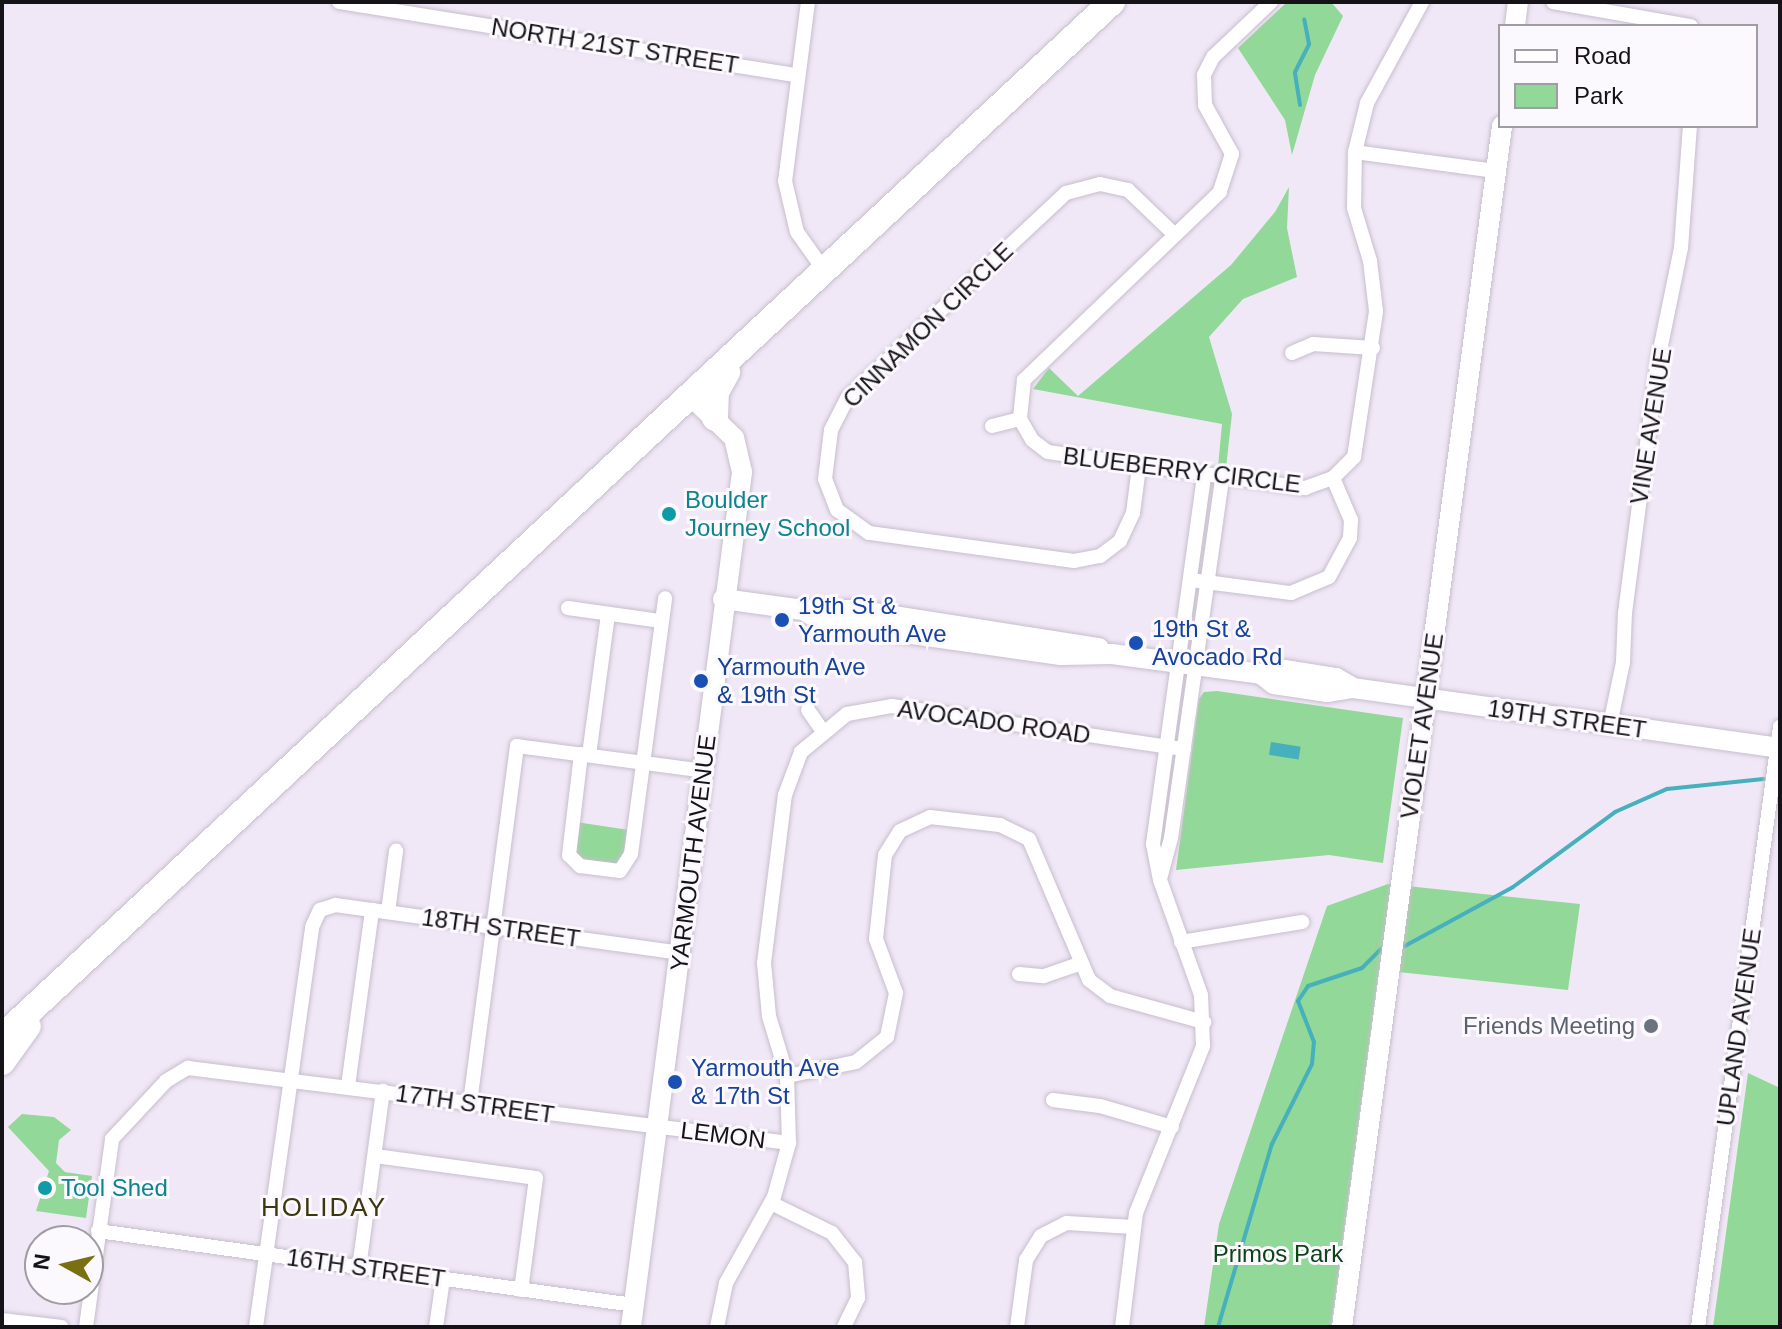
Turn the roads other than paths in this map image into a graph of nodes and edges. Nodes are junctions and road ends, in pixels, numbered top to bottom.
1 (339, 2) edge
2 (808, 2) edge
3 (1112, 2) edge
4 (1271, 2) edge
5 (1422, 2) edge
6 (1518, 2) edge
7 (1553, 2) edge
8 (1588, 4) edge
9 (1664, 10) edge
10 (1515, 24) edge
11 (1688, 24) edge
12 (797, 75) junction
13 (1502, 128) edge
14 (1690, 128) edge
15 (1355, 152) junction
16 (1496, 171) junction
17 (1175, 235) junction
18 (826, 273) junction
19 (1373, 348) junction
20 (740, 353) junction
21 (1292, 353) dead end
22 (692, 397) junction
23 (715, 418) junction
24 (1020, 419) junction
25 (992, 426) dead end
26 (1139, 467) junction
27 (1204, 475) junction
28 (1222, 478) junction
29 (1333, 478) junction
30 (1189, 579) junction
31 (1207, 582) junction
32 (665, 598) dead end
33 (723, 599) junction
34 (568, 608) dead end
35 (608, 614) junction
36 (661, 621) junction
37 (1186, 664) junction
38 (1425, 698) junction
39 (808, 710) dead end
40 (1610, 725) junction
41 (822, 730) junction
42 (1779, 741) edge
43 (1166, 747) junction
44 (1184, 749) junction
45 (585, 755) junction
46 (643, 763) junction
47 (704, 771) junction
48 (396, 851) dead end
49 (1160, 880) junction
50 (380, 911) junction
51 (1302, 922) dead end
52 (493, 927) junction
53 (1181, 942) junction
54 (680, 953) junction
55 (1081, 963) junction
56 (1019, 974) dead end
57 (54, 990) junction
58 (1204, 1022) junction
59 (2, 1037) edge
60 (2, 1062) edge
61 (787, 1076) junction
62 (292, 1079) junction
63 (348, 1086) junction
64 (383, 1091) junction
65 (1053, 1100) dead end
66 (470, 1103) junction
67 (657, 1127) junction
68 (1172, 1127) junction
69 (789, 1143) junction
70 (375, 1156) junction
71 (771, 1203) junction
72 (99, 1225) edge
73 (1133, 1227) junction
74 (104, 1232) edge
75 (269, 1255) junction
76 (359, 1268) junction
77 (443, 1279) junction
78 (521, 1290) junction
79 (89, 1305) edge
80 (634, 1305) junction
81 (2, 1320) edge
82 (62, 1327) edge
83 (86, 1327) edge
84 (256, 1327) edge
85 (436, 1327) edge
86 (631, 1327) edge
87 (717, 1327) edge
88 (844, 1327) edge
89 (1017, 1327) edge
90 (1122, 1327) edge
91 (1342, 1327) edge
92 (1698, 1327) edge

1 - 12 street, NORTH 21ST STREET
2 - 12 street
3 - 18 highway
4 - 17 street
5 - 15 street, BLUEBERRY CIRCLE
6 - 10 street
7 - 8 street
8 - 9 street
9 - 11 street
12 - 18 street
13 - 16 street, VIOLET AVENUE
14 - 40 street, VINE AVENUE
15 - 16 street
15 - 19 street, BLUEBERRY CIRCLE
16 - 38 street, VIOLET AVENUE
17 - 24 street
17 - 26 street, CINNAMON CIRCLE
18 - 20 highway
19 - 21 street
19 - 29 street, BLUEBERRY CIRCLE
20 - 22 highway
20 - 23 highway
22 - 23 street, YARMOUTH AVENUE
22 - 57 highway
23 - 33 street, YARMOUTH AVENUE
24 - 25 street
24 - 26 street, BLUEBERRY CIRCLE
26 - 27 street, BLUEBERRY CIRCLE
27 - 28 street, BLUEBERRY CIRCLE
27 - 30 street
28 - 29 street, BLUEBERRY CIRCLE
28 - 31 street
29 - 31 street
30 - 31 street
30 - 37 street
31 - 37 street
32 - 36 street
33 - 37 street, 19TH STREET
33 - 47 street, YARMOUTH AVENUE
34 - 35 street
35 - 36 street
35 - 45 street
36 - 46 street
37 - 38 street, 19TH STREET
37 - 43 street
37 - 44 street
38 - 40 street, 19TH STREET
38 - 91 street, VIOLET AVENUE
39 - 41 street
40 - 42 street, 19TH STREET
41 - 43 street, AVOCADO ROAD
41 - 61 street, AVOCADO ROAD
42 - 92 street, UPLAND AVENUE
43 - 44 street, AVOCADO ROAD
43 - 49 street
44 - 49 street
45 - 46 street
45 - 46 street
45 - 52 street
46 - 47 street
47 - 54 street, YARMOUTH AVENUE
48 - 50 street
49 - 53 street
50 - 52 street, 18TH STREET
50 - 62 street, 18TH STREET
50 - 63 street
51 - 53 street
52 - 54 street, 18TH STREET
52 - 66 street
53 - 58 street
54 - 67 street, YARMOUTH AVENUE
55 - 56 street
55 - 58 street
55 - 61 street
57 - 59 highway
57 - 60 highway
58 - 68 street
61 - 69 street, AVOCADO ROAD
62 - 63 street, 17TH STREET
62 - 72 street, 17TH STREET
62 - 75 street
63 - 64 street, 17TH STREET
64 - 66 street, 17TH STREET
64 - 70 street
65 - 68 street
66 - 67 street, 17TH STREET
67 - 69 street, LEMON
67 - 80 street, YARMOUTH AVENUE
68 - 73 street
69 - 71 street, AVOCADO ROAD
70 - 76 street
70 - 78 street
71 - 87 street, AVOCADO ROAD
71 - 88 street
73 - 89 street
73 - 90 street
74 - 75 street, 16TH STREET
75 - 76 street, 16TH STREET
75 - 84 street
76 - 77 street, 16TH STREET
77 - 78 street, 16TH STREET
77 - 85 street
78 - 80 street, 16TH STREET
79 - 83 street, 17TH STREET
80 - 86 street, YARMOUTH AVENUE
81 - 82 street

